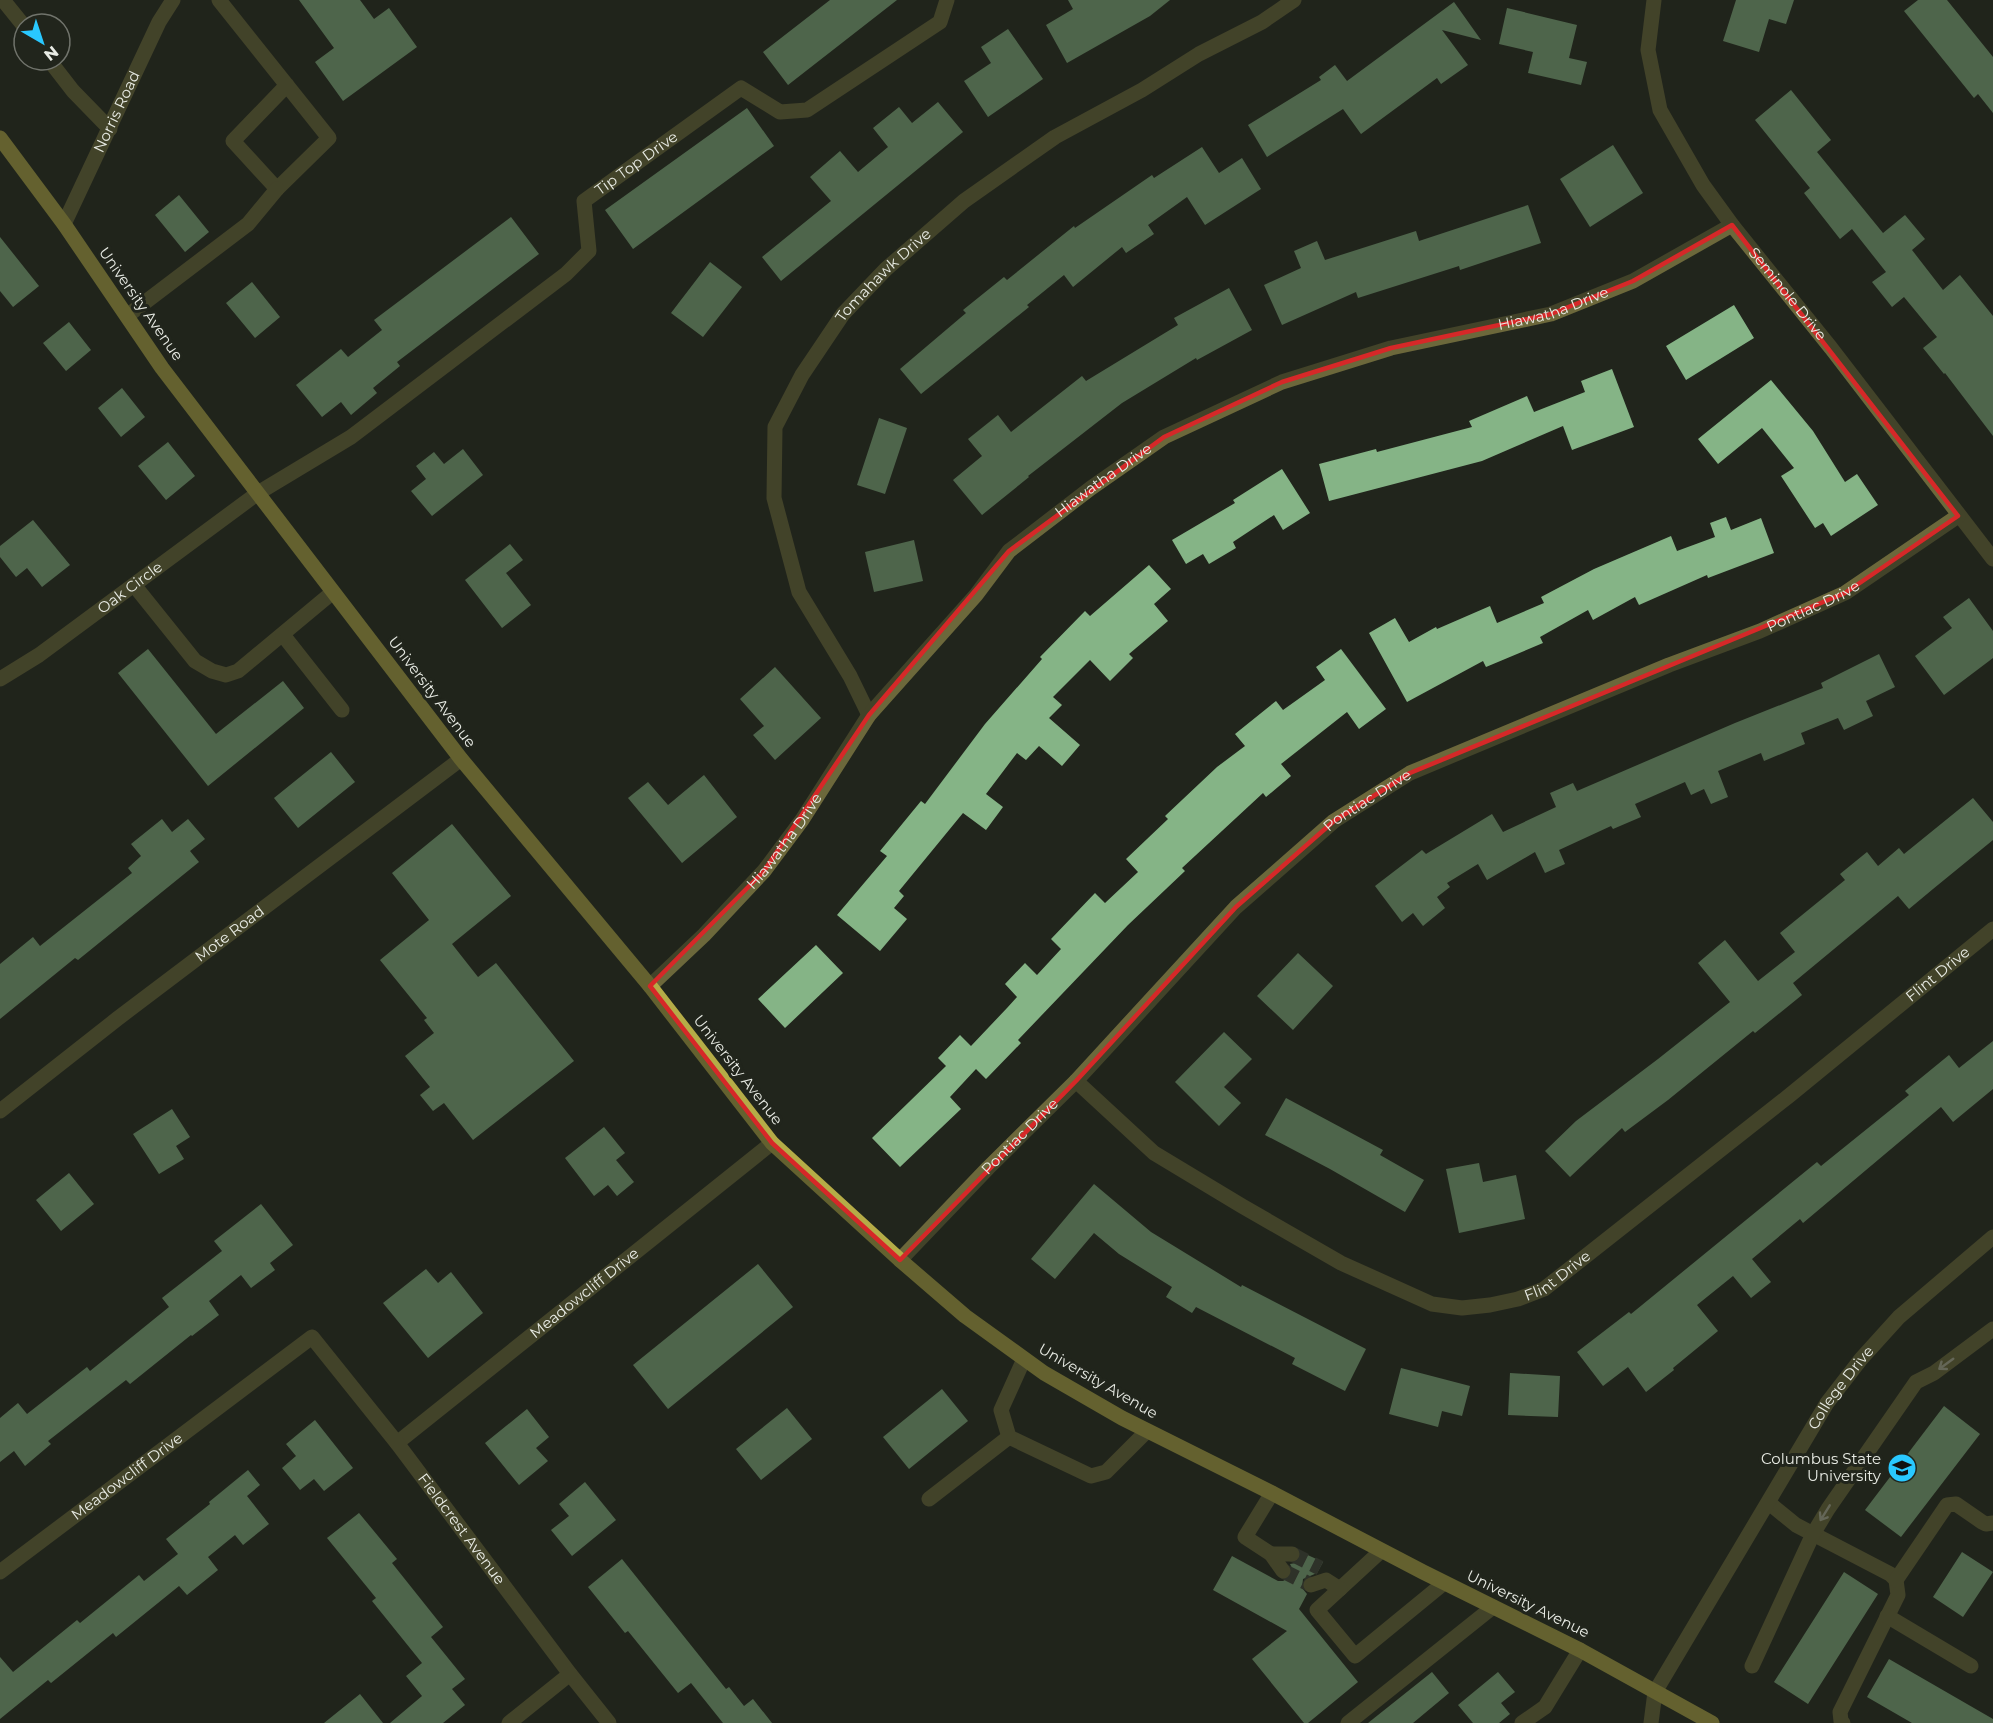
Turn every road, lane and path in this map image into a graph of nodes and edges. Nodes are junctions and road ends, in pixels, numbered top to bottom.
1 (3, 0) edge
2 (173, 0) edge
3 (219, 0) edge
4 (947, 0) edge
5 (1294, 0) edge
6 (1654, 0) edge
7 (13, 12) edge
8 (58, 72) edge
9 (287, 85) junction
10 (110, 129) junction
11 (0, 138) edge
12 (278, 189) junction
13 (64, 224) junction
14 (1732, 225) junction
15 (127, 316) junction
16 (258, 493) junction
17 (1958, 516) junction
18 (1993, 559) edge
19 (134, 585) junction
20 (333, 592) junction
21 (283, 635) junction
22 (0, 679) edge
23 (342, 710) dead end
24 (869, 715) junction
25 (461, 759) junction
26 (1993, 929) edge
27 (650, 986) junction
28 (1076, 1082) junction
29 (0, 1111) edge
30 (772, 1143) junction
31 (1993, 1237) edge
32 (900, 1260) junction
33 (1993, 1329) edge
34 (312, 1337) joint
35 (1024, 1359) junction
36 (1147, 1431) junction
37 (1009, 1437) junction
38 (397, 1443) junction
39 (1272, 1493) junction
40 (929, 1499) dead end
41 (1768, 1503) junction
42 (1993, 1523) edge
43 (1813, 1534) junction
44 (1381, 1551) junction
45 (1271, 1554) junction
46 (1292, 1554) tunnel mouth
47 (1283, 1571) tunnel mouth
48 (0, 1572) edge
49 (1319, 1578) tunnel mouth
50 (1896, 1580) junction
51 (1444, 1583) junction
52 (1340, 1589) junction
53 (1493, 1607) junction
54 (1887, 1616) junction
55 (1580, 1650) junction
56 (1752, 1666) dead end
57 (1971, 1666) dead end
58 (570, 1674) junction
59 (1655, 1692) junction
60 (508, 1723) edge
61 (609, 1723) edge
62 (1348, 1723) edge
63 (1522, 1723) edge
64 (1651, 1723) edge
65 (1712, 1723) edge
66 (1843, 1723) edge

1 - 7 street
2 - 10 street, Norris Road
3 - 9 street
4 - 16 street, Tip Top Drive
5 - 24 street, Tomahawk Drive
6 - 14 street, Seminole Drive
8 - 10 street
9 - 12 street
9 - 12 street
10 - 13 street, Norris Road
11 - 13 main road, University Avenue
12 - 15 street
13 - 15 main road, University Avenue
14 - 17 street, Seminole Drive
14 - 24 street, Hiawatha Drive
15 - 16 main road, University Avenue
16 - 19 street, Oak Circle
16 - 20 main road, University Avenue
17 - 18 street, Seminole Drive
17 - 28 street, Pontiac Drive
19 - 21 street
19 - 22 street, Oak Circle
20 - 21 street
20 - 25 main road, University Avenue
21 - 23 street
24 - 27 street, Hiawatha Drive
25 - 27 main road, University Avenue
25 - 29 street, Mote Road
26 - 28 street, Flint Drive
27 - 30 main road, University Avenue
28 - 32 street, Pontiac Drive
30 - 32 main road, University Avenue
30 - 38 street, Meadowcliff Drive
31 - 41 street, College Drive
32 - 35 main road, University Avenue
33 -> 43 street
34 - 38 street, Fieldcrest Avenue
34 - 48 street, Meadowcliff Drive
35 - 36 main road, University Avenue
35 - 37 street
36 - 37 street
36 - 39 main road, University Avenue
37 - 40 street
38 - 58 street, Fieldcrest Avenue
39 - 44 main road, University Avenue
39 - 45 street
41 - 43 street
41 - 59 street, College Drive
42 - 50 street
43 - 50 street
43 - 56 street
44 - 51 main road, University Avenue
44 - 52 street
45 - 46 street
45 - 47 street
49 - 52 street
50 - 54 street
51 - 52 street
51 - 53 main road, University Avenue
53 - 55 main road, University Avenue
53 - 62 street
54 - 57 street
54 - 66 street
55 - 59 main road, University Avenue
55 - 63 street
58 - 60 street
58 - 61 street, Fieldcrest Avenue
59 - 64 street
59 - 65 main road, University Avenue

